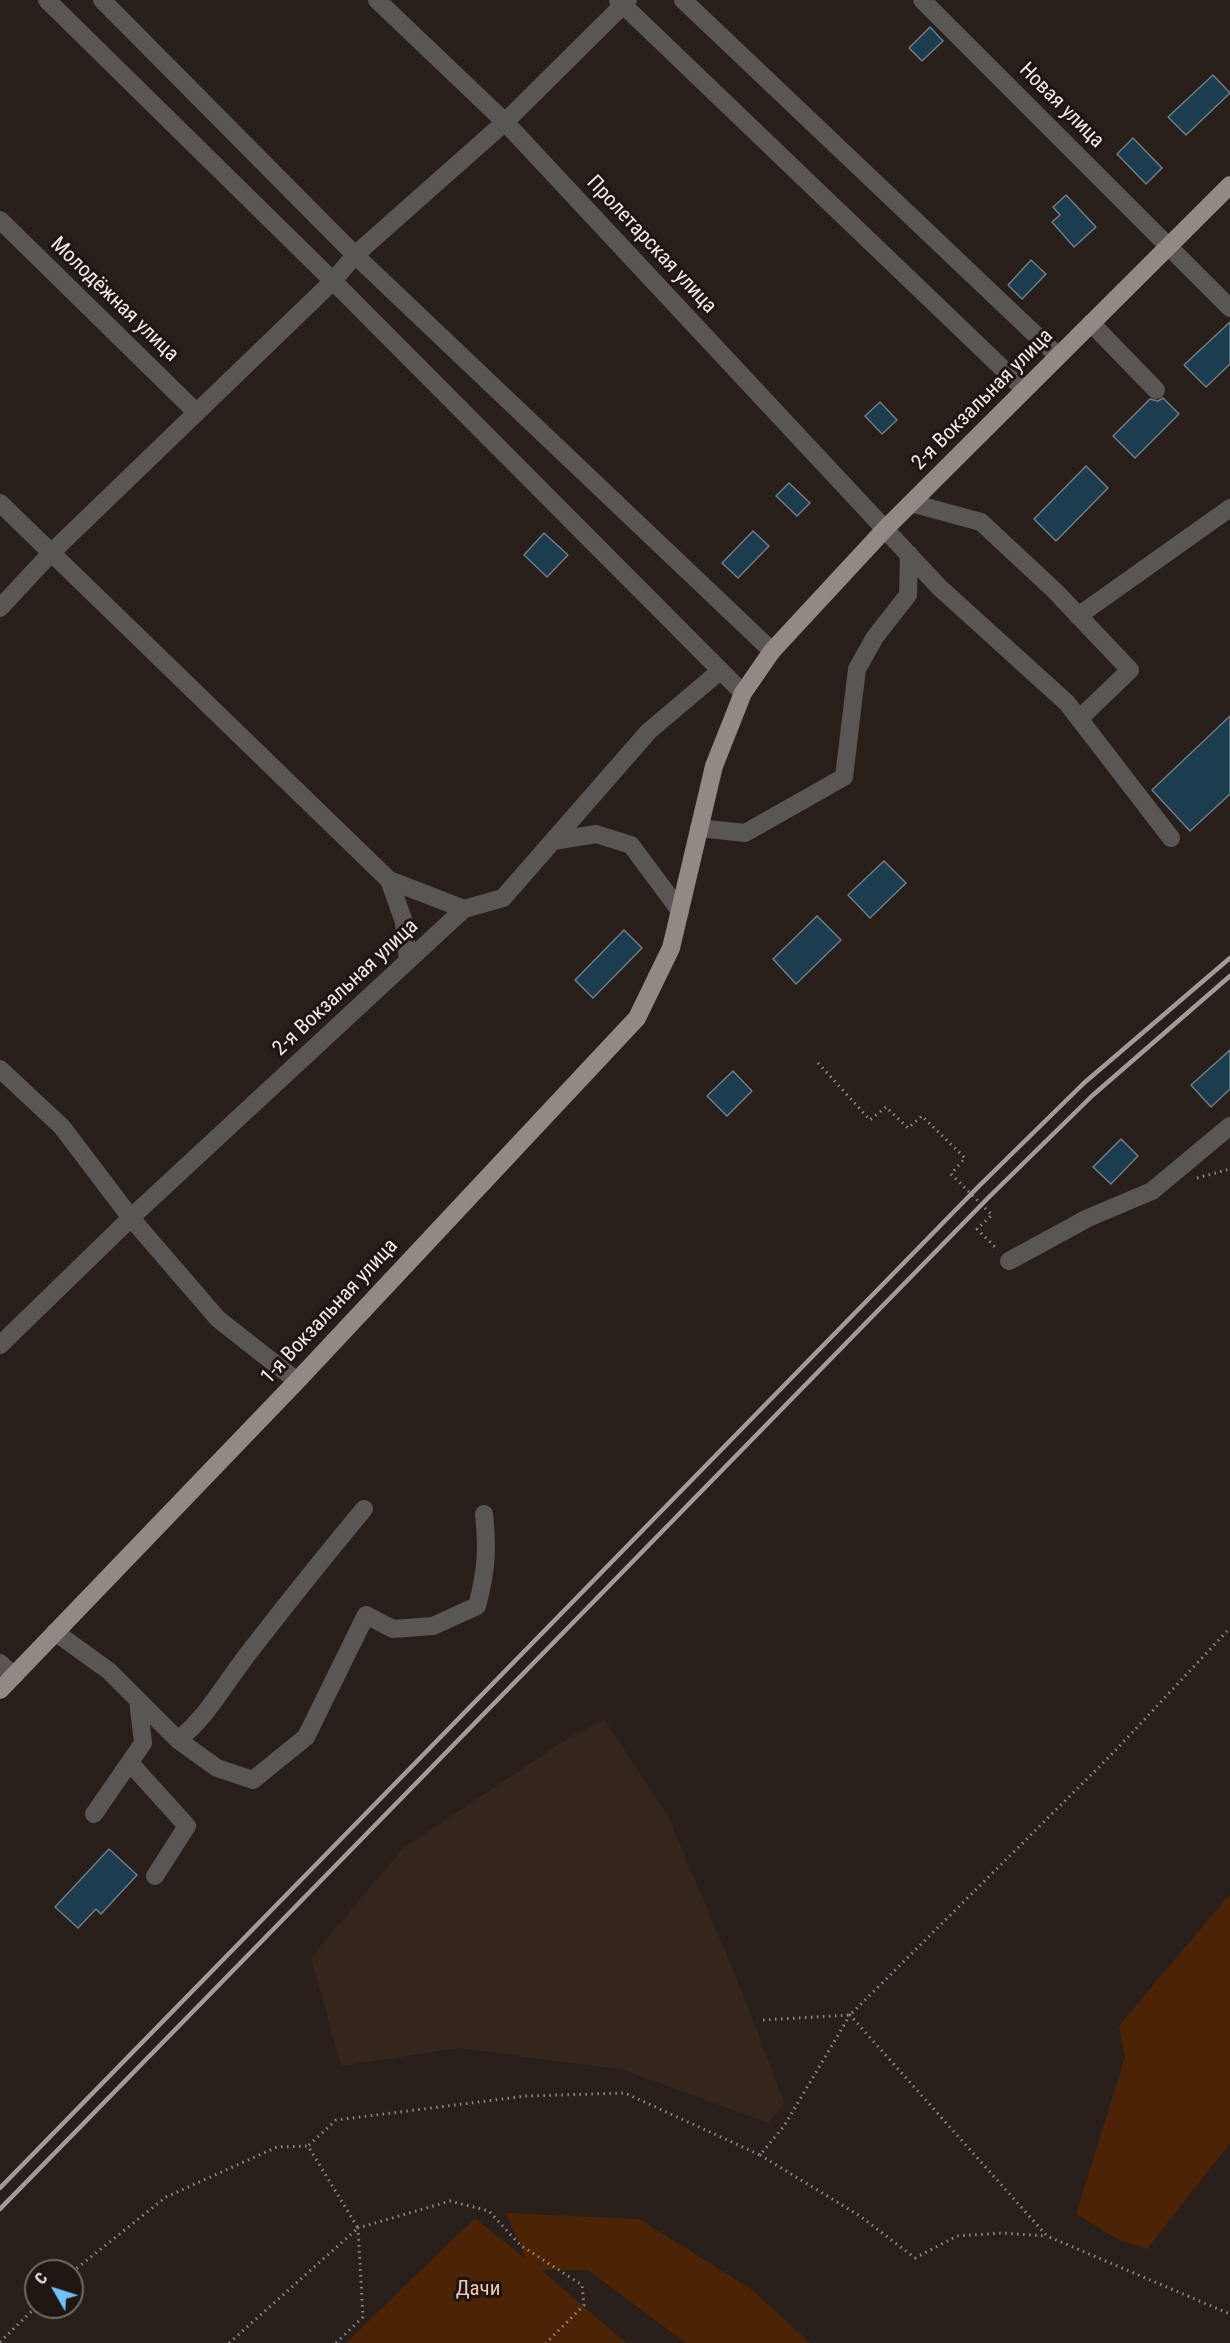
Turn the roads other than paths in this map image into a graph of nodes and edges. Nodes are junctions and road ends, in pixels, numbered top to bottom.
1 (47, 0) edge
2 (102, 0) edge
3 (377, 0) edge
4 (683, 0) edge
5 (922, 0) edge
6 (623, 2) edge
7 (505, 122) junction
8 (1230, 185) edge
9 (0, 220) edge
10 (1168, 245) junction
11 (355, 255) junction
12 (333, 280) junction
13 (1230, 308) edge
14 (1091, 322) junction
15 (1058, 356) junction
16 (1024, 389) junction
17 (1156, 390) dead end
18 (196, 411) junction
19 (0, 503) edge
20 (911, 503) junction
21 (1230, 508) edge
22 (886, 528) junction
23 (52, 552) junction
24 (909, 554) junction
25 (0, 608) edge
26 (1078, 616) junction
27 (772, 651) junction
28 (720, 671) junction
29 (743, 693) junction
30 (1079, 719) junction
31 (699, 828) junction
32 (1171, 838) dead end
33 (554, 841) junction
34 (389, 880) junction
35 (464, 909) junction
36 (680, 911) junction
37 (408, 960) junction
38 (0, 1069) edge
39 (1230, 1126) edge
40 (131, 1218) junction
41 (1009, 1261) road end
42 (0, 1345) edge
43 (297, 1381) junction
44 (364, 1509) dead end
45 (484, 1514) dead end
46 (56, 1632) junction
47 (0, 1663) edge
48 (14, 1676) junction
49 (0, 1690) edge
50 (138, 1700) junction
51 (178, 1740) junction
52 (130, 1763) junction
53 (94, 1814) dead end
54 (155, 1876) dead end

1 - 12 street
2 - 11 street
3 - 7 street, Пролетарская улица
4 - 15 street
5 - 10 street, Новая улица
6 - 7 street
6 - 16 street
7 - 11 street
7 - 22 street, Пролетарская улица
8 - 10 main road, 2-я Вокзальная улица
9 - 18 street, Молодёжная улица
10 - 13 street, Новая улица
10 - 14 main road, 2-я Вокзальная улица
11 - 12 street
11 - 27 street
12 - 18 street
12 - 28 street
14 - 15 main road, 2-я Вокзальная улица
14 - 17 street
15 - 16 main road, 2-я Вокзальная улица
16 - 20 main road, 2-я Вокзальная улица
18 - 23 street
19 - 23 street
20 - 22 main road, 2-я Вокзальная улица
20 - 26 street
21 - 26 street
22 - 24 street, Пролетарская улица
22 - 27 main road, 2-я Вокзальная улица
23 - 25 street
23 - 34 street
24 - 30 street, Пролетарская улица
24 - 31 street
26 - 30 street
27 - 29 main road, 2-я Вокзальная улица
28 - 29 street
28 - 33 street, 2-я Вокзальная улица
29 - 31 main road, 2-я Вокзальная улица
30 - 32 street, Пролетарская улица
31 - 36 main road, 1-я Вокзальная улица
33 - 35 street, 2-я Вокзальная улица
33 - 36 street
34 - 35 street
34 - 37 street
35 - 37 street, 2-я Вокзальная улица
36 - 43 main road, 1-я Вокзальная улица
37 - 40 street, 2-я Вокзальная улица
38 - 40 street
39 - 41 street
40 - 42 street, 2-я Вокзальная улица
40 - 43 street
43 - 46 main road, 1-я Вокзальная улица
44 - 51 street
45 - 51 street
46 - 48 main road, 1-я Вокзальная улица
46 - 50 street
47 - 48 street
48 - 49 main road, 1-я Вокзальная улица
50 - 51 street
50 - 52 street
52 - 53 street
52 - 54 street

